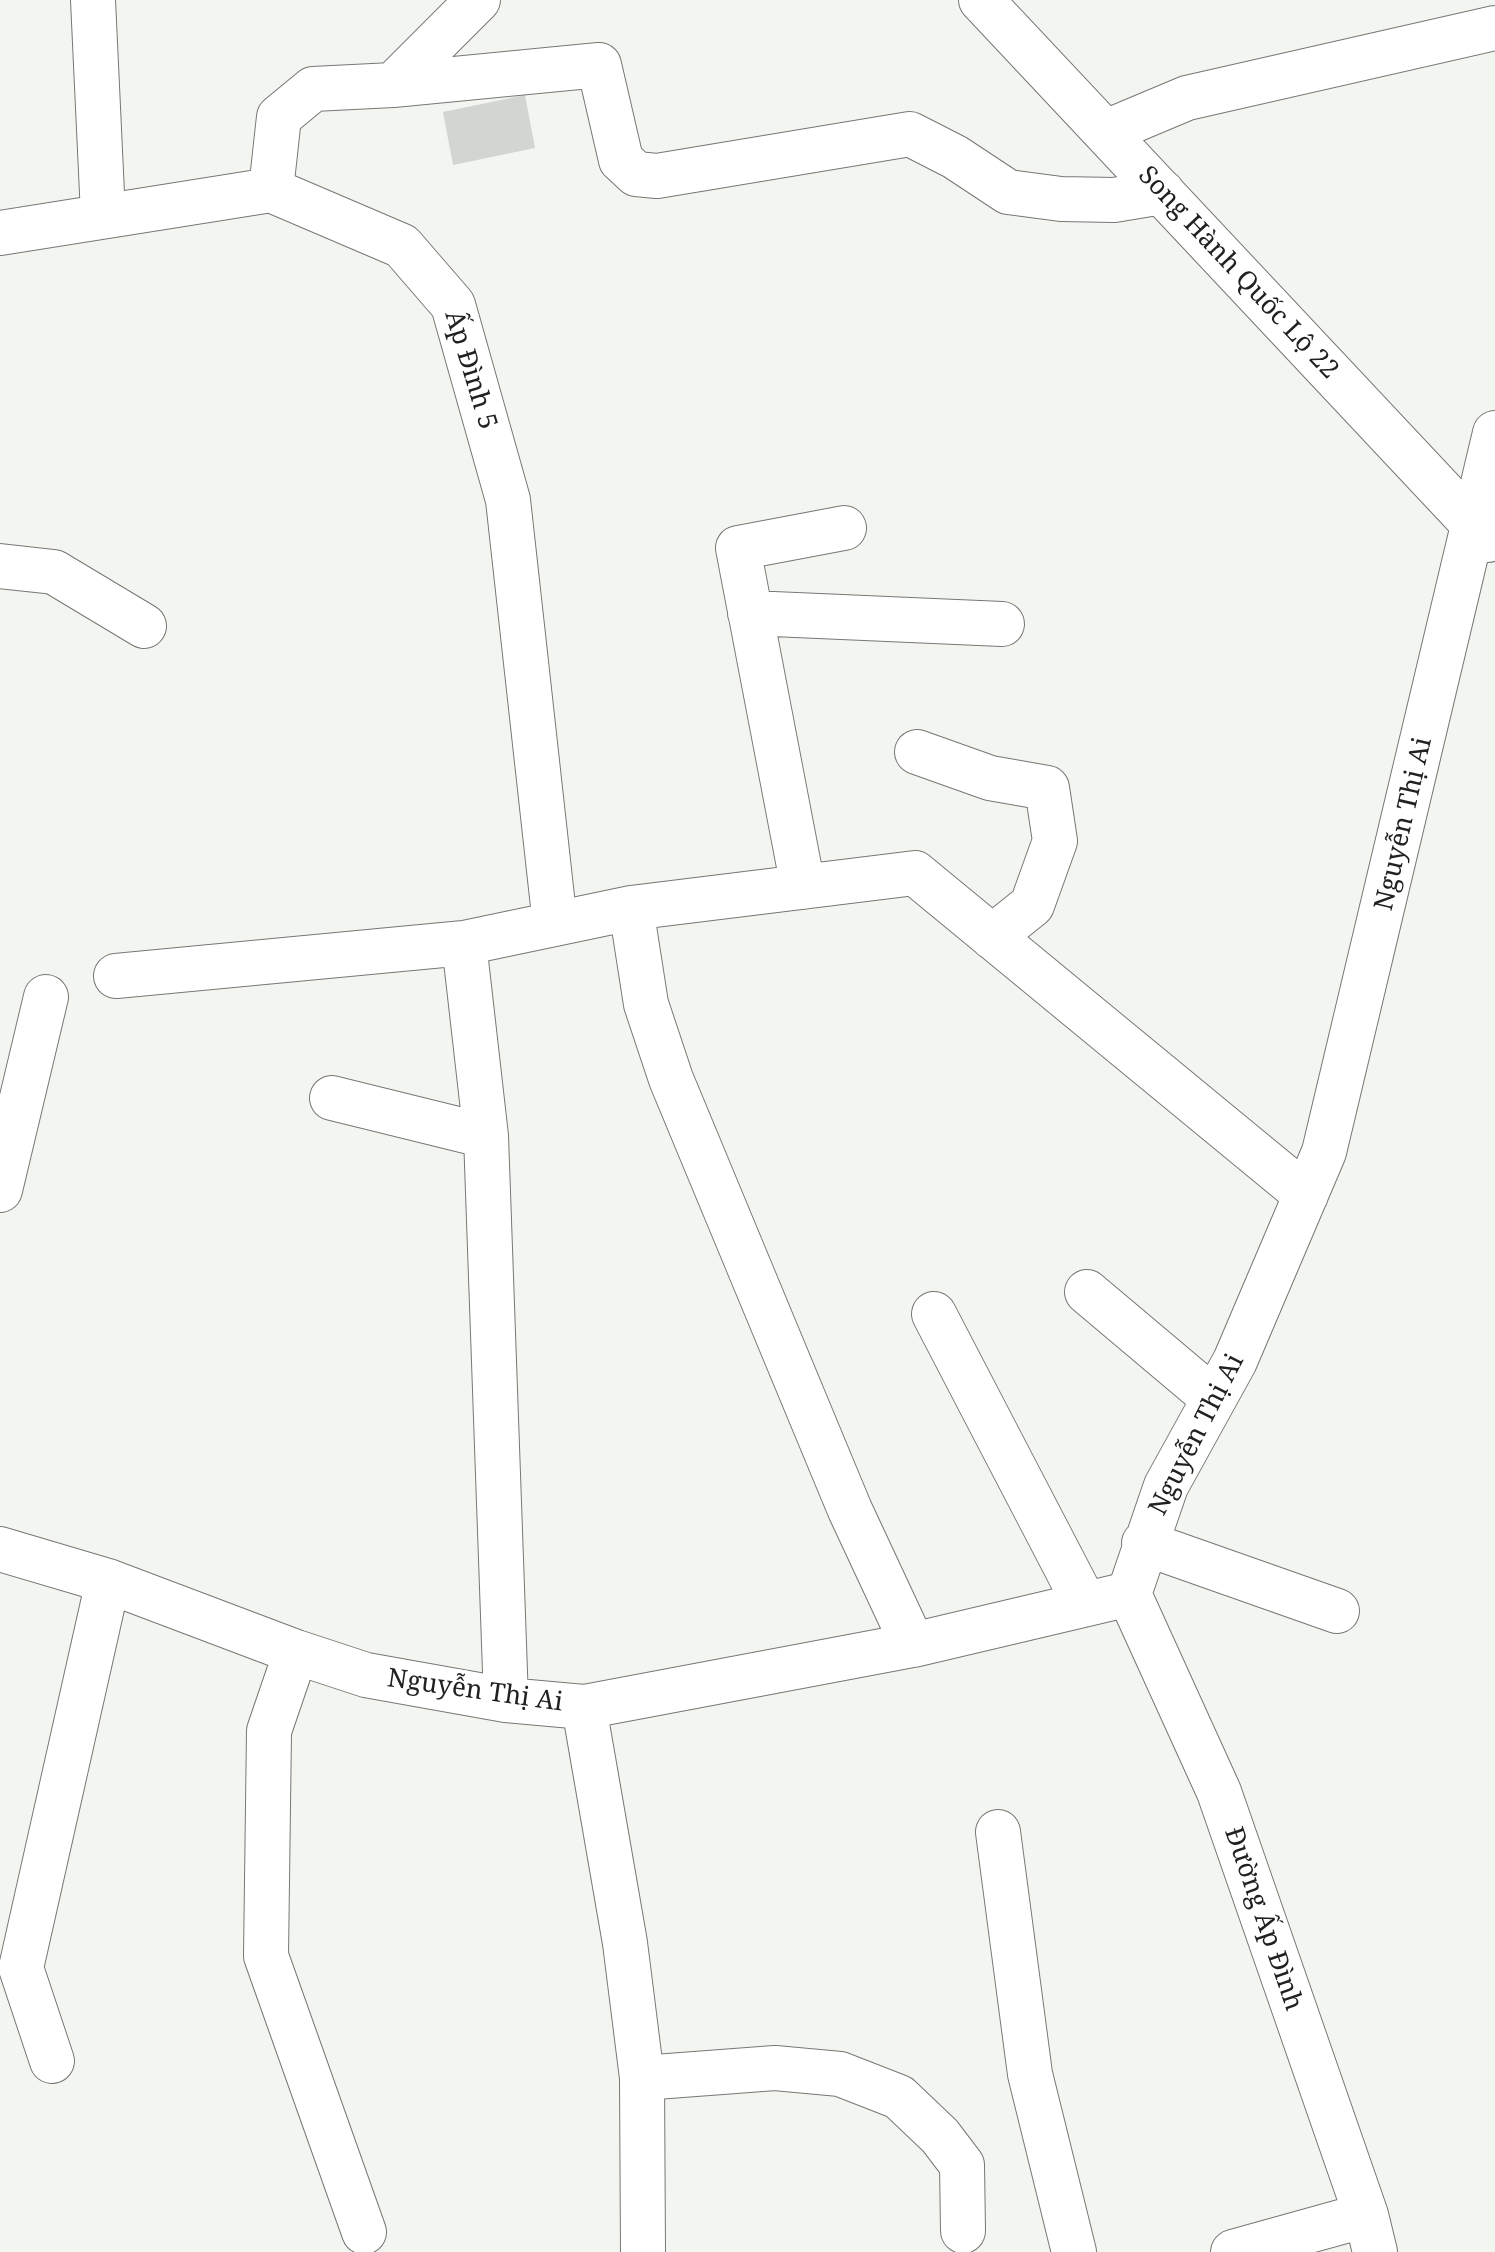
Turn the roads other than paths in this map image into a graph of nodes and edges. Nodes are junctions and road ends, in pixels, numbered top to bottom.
1 (93, 0) edge
2 (981, 0) edge
3 (469, 3) edge
4 (1495, 28) edge
5 (393, 85) junction
6 (1106, 132) junction
7 (271, 190) junction
8 (1162, 192) junction
9 (103, 215) junction
10 (0, 233) edge
11 (1495, 433) edge
12 (844, 528) dead end
13 (1485, 536) edge
14 (0, 566) edge
15 (750, 613) junction
16 (1002, 624) dead end
17 (144, 626) dead end
18 (917, 752) dead end
19 (803, 887) junction
20 (631, 908) junction
21 (555, 924) junction
22 (992, 937) junction
23 (464, 943) junction
24 (116, 976) dead end
25 (46, 997) dead end
26 (332, 1098) dead end
27 (486, 1136) junction
28 (0, 1190) edge
29 (1306, 1195) junction
30 (1087, 1292) dead end
31 (934, 1314) dead end
32 (1214, 1399) junction
33 (1144, 1543) junction
34 (0, 1549) edge
35 (108, 1581) junction
36 (1129, 1594) junction
37 (1085, 1604) junction
38 (1337, 1611) dead end
39 (913, 1645) junction
40 (296, 1652) junction
41 (506, 1700) junction
42 (584, 1707) junction
43 (998, 1832) dead end
44 (52, 2061) dead end
45 (642, 2078) junction
46 (963, 2231) dead end
47 (364, 2232) dead end
48 (1371, 2233) edge
49 (643, 2252) edge
50 (1074, 2252) edge
51 (1233, 2252) edge

1 - 9 street
2 - 6 street, Song Hành Quốc Lộ 22
3 - 5 street
4 - 6 street
5 - 7 street
5 - 8 street
6 - 8 street, Song Hành Quốc Lộ 22
7 - 9 street
7 - 21 street, Ấp Đình 5
8 - 13 street, Song Hành Quốc Lộ 22
9 - 10 street
11 - 13 street, Nguyễn Thị Ai
12 - 15 street
13 - 29 street, Nguyễn Thị Ai
14 - 17 street
15 - 16 street
15 - 19 street
18 - 22 street
19 - 20 street
19 - 22 street
20 - 21 street
20 - 39 street
21 - 23 street
22 - 29 street
23 - 24 street
23 - 27 street
25 - 28 street
26 - 27 street
27 - 41 street
29 - 32 street, Nguyễn Thị Ai
30 - 32 street
31 - 37 street
32 - 33 street, Nguyễn Thị Ai
33 - 36 street, Nguyễn Thị Ai
33 - 38 street
34 - 35 street, Nguyễn Thị Ai
35 - 40 street, Nguyễn Thị Ai
35 - 44 street
36 - 37 street, Nguyễn Thị Ai
36 - 48 street, Đường Ấp Đình
37 - 39 street, Nguyễn Thị Ai
39 - 42 street, Nguyễn Thị Ai
40 - 41 street, Nguyễn Thị Ai
40 - 47 street
41 - 42 street, Nguyễn Thị Ai
42 - 45 street
43 - 50 street
45 - 46 street
45 - 49 street
48 - 51 street

